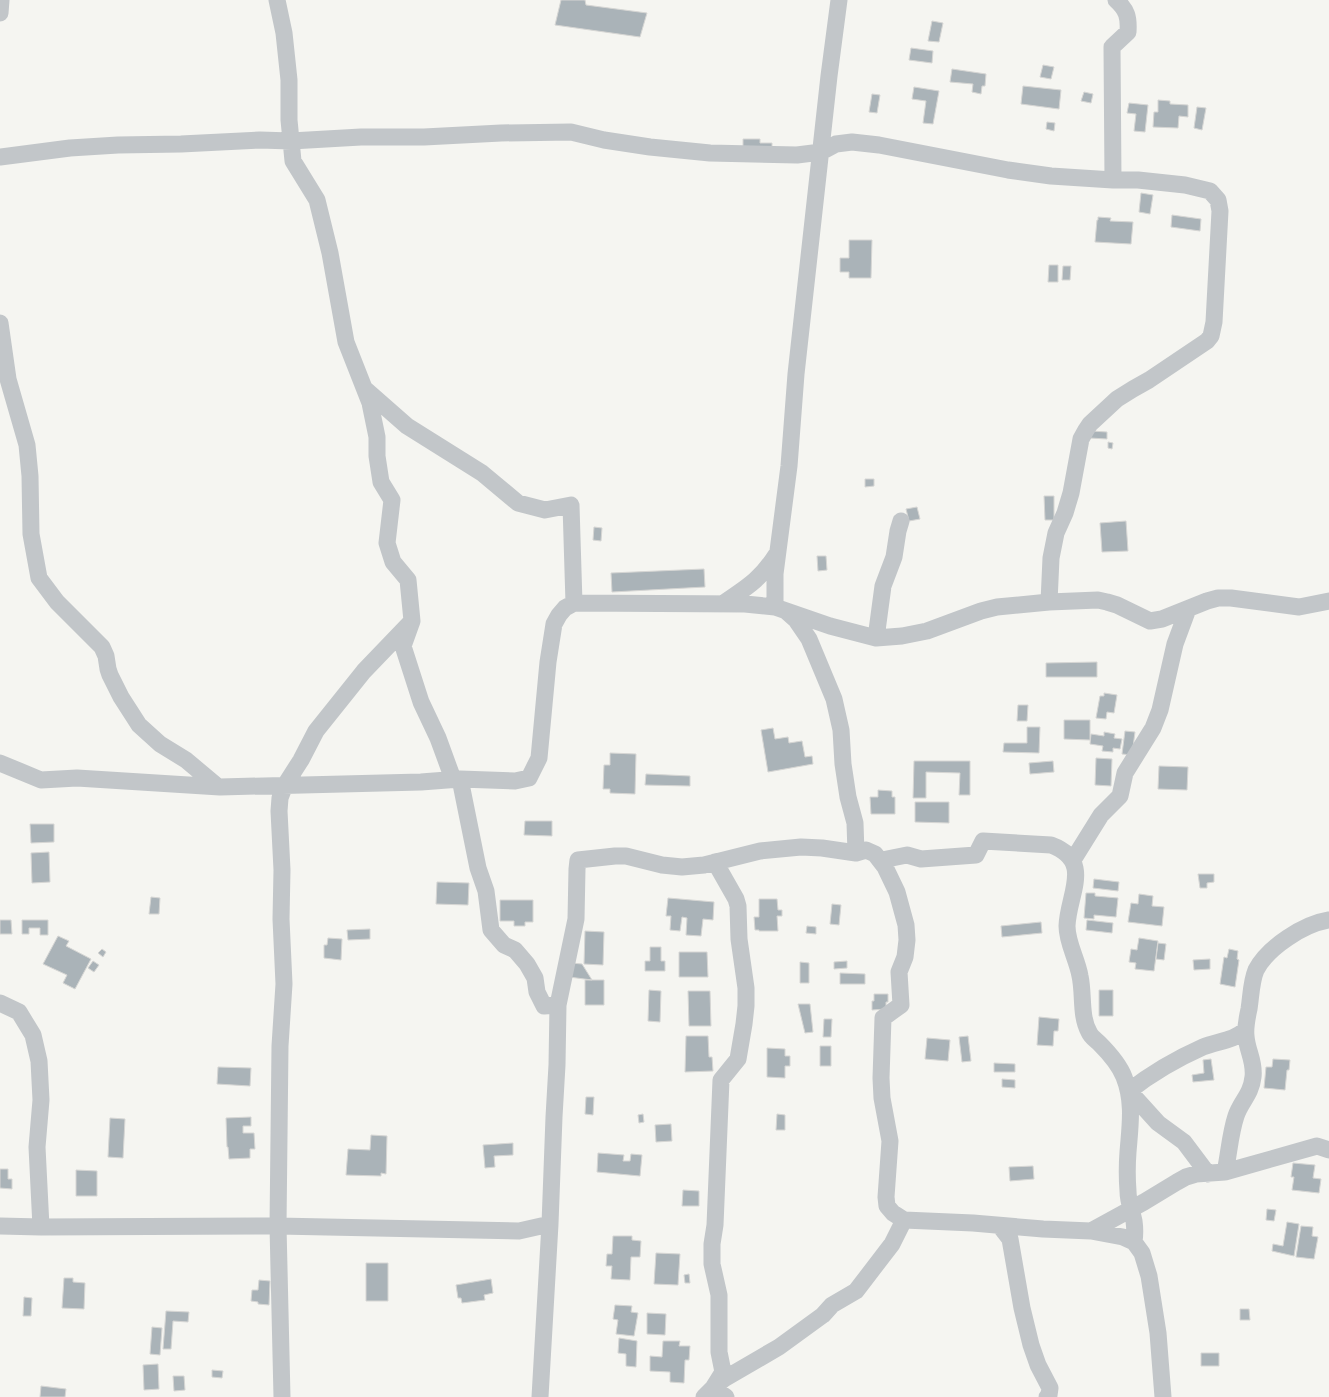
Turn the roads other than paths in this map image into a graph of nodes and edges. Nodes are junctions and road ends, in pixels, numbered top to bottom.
1 (1, 0) edge
2 (278, 0) edge
3 (839, 0) edge
4 (1116, 0) edge
5 (0, 13) edge
6 (291, 141) junction
7 (821, 152) junction
8 (0, 157) edge
9 (1113, 180) junction
10 (0, 323) edge
11 (364, 388) junction
12 (901, 521) dead end
13 (778, 554) junction
14 (1329, 601) edge
15 (1049, 602) junction
16 (574, 603) junction
17 (724, 603) junction
18 (780, 609) junction
19 (1188, 609) junction
20 (412, 621) junction
21 (876, 638) junction
22 (0, 763) edge
23 (456, 779) junction
24 (285, 785) junction
25 (217, 786) junction
26 (856, 853) junction
27 (1073, 860) junction
28 (715, 862) junction
29 (881, 862) junction
30 (1329, 920) edge
31 (0, 1003) edge
32 (558, 1005) junction
33 (1245, 1030) junction
34 (1129, 1091) junction
35 (1329, 1150) edge
36 (1225, 1172) junction
37 (1208, 1174) junction
38 (1131, 1209) junction
39 (904, 1220) junction
40 (550, 1224) junction
41 (0, 1226) edge
42 (278, 1226) junction
43 (1000, 1226) junction
44 (41, 1227) junction
45 (1091, 1231) junction
46 (1134, 1242) junction
47 (714, 1394) edge
48 (282, 1397) edge
49 (540, 1397) edge
50 (1047, 1397) edge
51 (1163, 1397) edge

1 - 5 street
2 - 6 street
3 - 7 street
4 - 9 street
6 - 7 street
6 - 8 street
6 - 11 street
7 - 9 street
7 - 13 street
9 - 15 street
10 - 25 street
11 - 16 street
11 - 20 street
12 - 21 street
13 - 17 street
13 - 18 street
14 - 19 street
15 - 19 street
15 - 21 street
16 - 17 street
16 - 23 street
17 - 18 street
18 - 21 street
18 - 26 street
19 - 27 street
20 - 23 street
20 - 24 street
22 - 25 street
23 - 24 street
23 - 32 street
24 - 25 street
24 - 42 street
26 - 28 street
26 - 29 street
27 - 29 street
27 - 34 street
28 - 32 street
28 - 47 street
29 - 39 street
30 - 33 street
31 - 44 street
32 - 40 street
33 - 34 street
33 - 36 street
34 - 37 street
34 - 38 street
35 - 36 street
36 - 37 street
37 - 38 street
38 - 45 street
38 - 46 street
39 - 43 street
39 - 47 street
40 - 42 street
40 - 49 street
41 - 44 street
42 - 44 street
42 - 48 street
43 - 45 street
43 - 50 street
45 - 46 street
46 - 51 street

